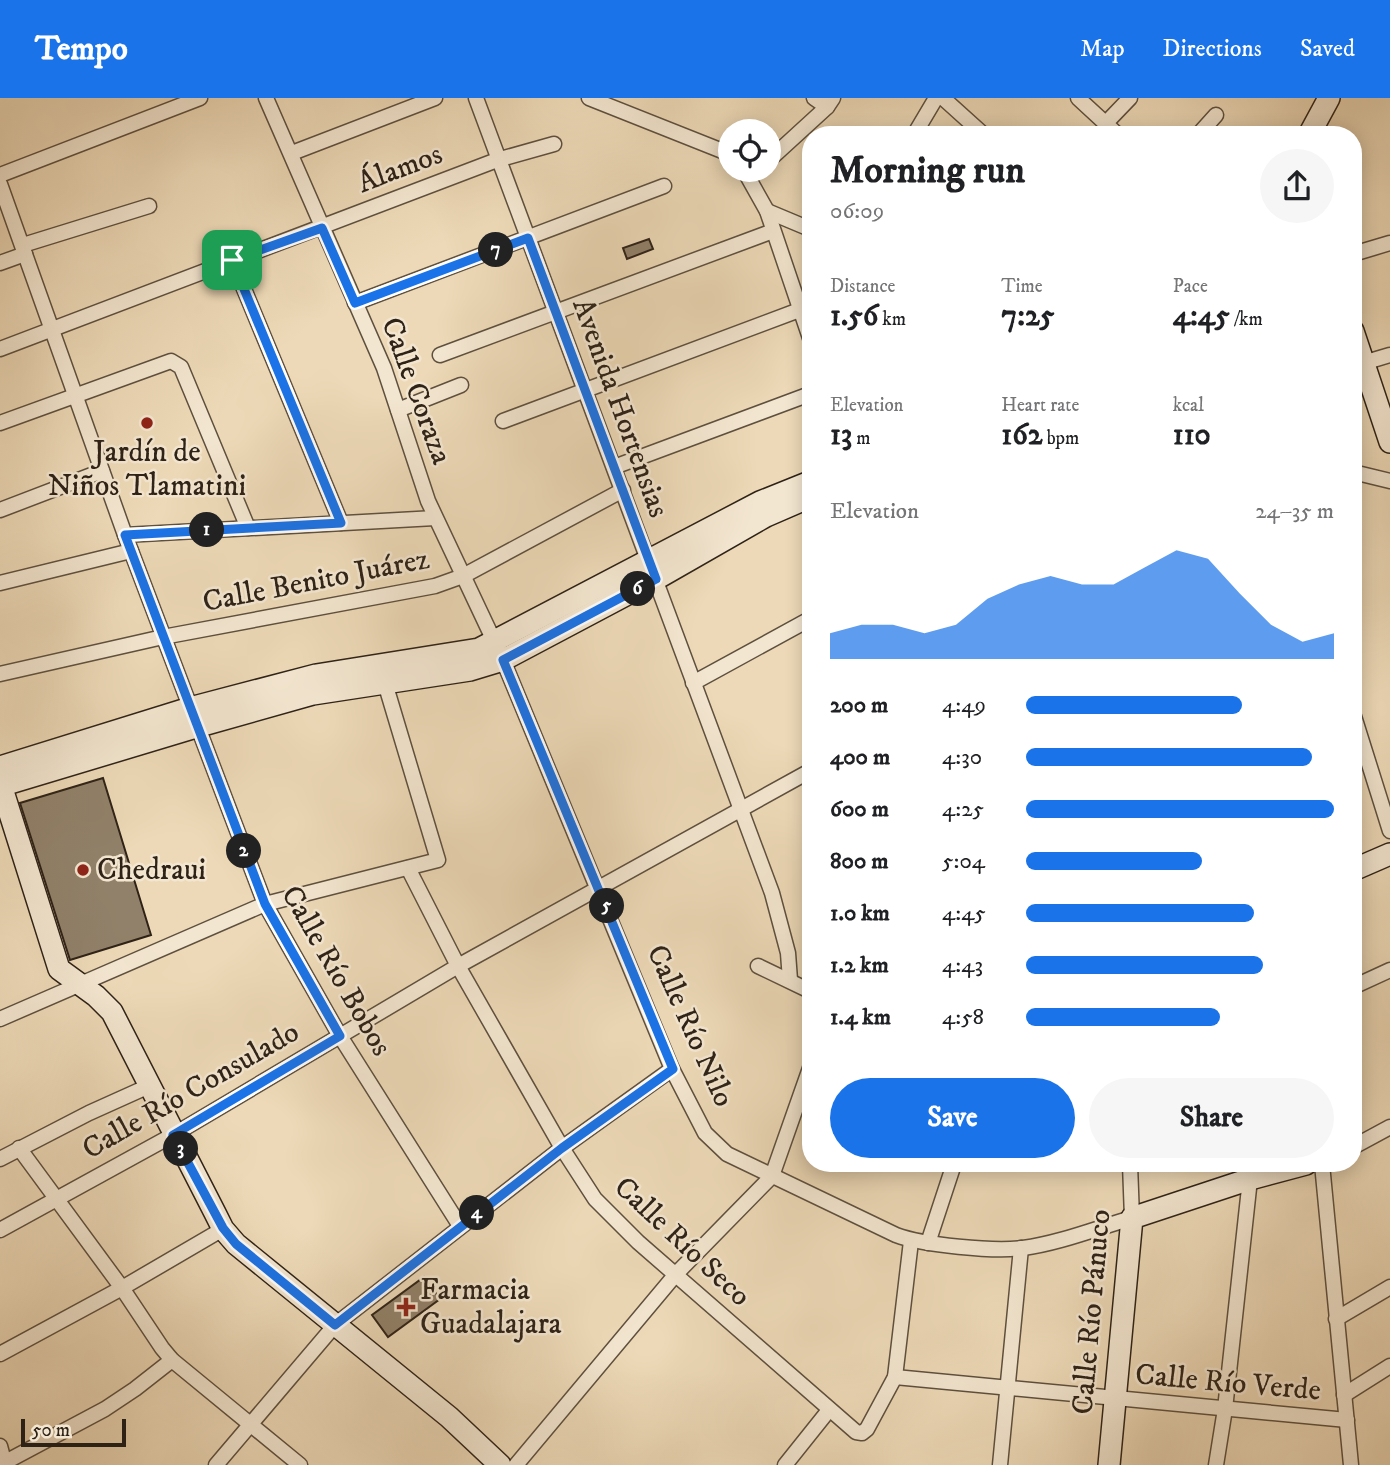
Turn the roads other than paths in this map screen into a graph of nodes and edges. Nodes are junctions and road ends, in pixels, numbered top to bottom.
1 (200, 98) edge
2 (266, 98) edge
3 (435, 98) edge
4 (476, 98) edge
5 (589, 98) edge
6 (814, 98) edge
7 (936, 98) edge
8 (943, 98) edge
9 (1078, 98) edge
10 (1129, 98) edge
11 (1329, 98) edge
12 (830, 103) edge
13 (1216, 115) dead end
14 (1106, 123) junction
15 (805, 126) edge
16 (919, 126) edge
17 (974, 126) edge
18 (1109, 126) edge
19 (1206, 126) edge
20 (1313, 126) edge
21 (802, 129) edge
22 (554, 144) dead end
23 (718, 149) edge
24 (781, 149) edge
25 (292, 153) junction
26 (497, 160) junction
27 (0, 175) edge
28 (754, 182) edge
29 (0, 184) edge
30 (664, 186) dead end
31 (149, 206) dead end
32 (767, 211) junction
33 (802, 226) edge
34 (322, 228) junction
35 (773, 231) junction
36 (528, 238) junction
37 (1390, 243) edge
38 (24, 250) junction
39 (1362, 251) edge
40 (232, 260) junction
41 (0, 263) edge
42 (802, 301) edge
43 (355, 303) junction
44 (802, 309) edge
45 (557, 313) junction
46 (53, 330) junction
47 (0, 349) edge
48 (440, 355) dead end
49 (1390, 355) edge
50 (1362, 360) edge
51 (1363, 363) junction
52 (461, 384) dead end
53 (585, 389) junction
54 (76, 396) junction
55 (802, 397) edge
56 (398, 410) junction
57 (503, 421) dead end
58 (0, 423) edge
59 (1390, 442) edge
60 (614, 467) junction
61 (102, 471) junction
62 (1362, 474) edge
63 (1390, 481) edge
64 (802, 485) edge
65 (623, 490) junction
66 (802, 500) edge
67 (0, 510) edge
68 (435, 518) junction
69 (341, 523) junction
70 (248, 528) junction
71 (125, 535) junction
72 (131, 551) junction
73 (653, 569) junction
74 (463, 576) junction
75 (0, 583) edge
76 (802, 623) edge
77 (163, 637) junction
78 (499, 652) junction
79 (0, 674) edge
80 (385, 683) junction
81 (693, 683) junction
82 (193, 718) junction
83 (1362, 742) edge
84 (802, 775) edge
85 (0, 780) edge
86 (739, 810) junction
87 (1390, 831) edge
88 (1390, 855) edge
89 (1362, 866) edge
90 (408, 868) junction
91 (599, 888) junction
92 (265, 904) junction
93 (458, 965) junction
94 (758, 966) dead end
95 (1390, 970) edge
96 (790, 980) junction
97 (1362, 983) edge
98 (78, 985) junction
99 (802, 987) edge
100 (0, 1019) edge
101 (340, 1036) junction
102 (673, 1069) junction
103 (149, 1086) junction
104 (802, 1091) edge
105 (1390, 1127) edge
106 (173, 1135) junction
107 (0, 1140) edge
108 (1362, 1142) edge
109 (562, 1148) junction
110 (9, 1154) edge
111 (951, 1172) edge
112 (1130, 1172) edge
113 (1278, 1172) edge
114 (1323, 1172) edge
115 (772, 1176) junction
116 (1250, 1180) junction
117 (55, 1198) junction
118 (1132, 1218) junction
119 (460, 1226) junction
120 (223, 1228) junction
121 (0, 1230) edge
122 (911, 1241) junction
123 (928, 1243) junction
124 (1021, 1248) junction
125 (676, 1275) junction
126 (1390, 1287) edge
127 (122, 1288) junction
128 (1336, 1319) junction
129 (335, 1325) junction
130 (0, 1354) edge
131 (173, 1360) junction
132 (1390, 1366) edge
133 (895, 1377) junction
134 (1008, 1388) junction
135 (1344, 1395) junction
136 (1114, 1398) junction
137 (1225, 1409) junction
138 (829, 1410) junction
139 (1347, 1420) junction
140 (250, 1424) junction
141 (0, 1446) edge
142 (3, 1464) edge
143 (216, 1465) edge
144 (300, 1465) edge
145 (500, 1465) edge
146 (516, 1465) edge
147 (785, 1465) edge
148 (1000, 1465) edge
149 (1109, 1465) edge
150 (1216, 1465) edge
151 (1351, 1465) edge

1 - 27 street
2 - 25 street, Calle Coraza
3 - 25 street
4 - 26 street, Avenida Hortensias
5 - 23 street
6 - 12 street
7 - 16 street
8 - 17 street
9 - 14 street
10 - 14 street
11 - 20 main road
12 - 15 street
13 - 19 street
14 - 18 street
21 - 24 street
22 - 26 street, Álamos
25 - 34 street, Calle Coraza
26 - 34 street, Álamos
26 - 36 street, Avenida Hortensias
28 - 32 street
29 - 38 street, Calle Río Bobos
30 - 36 street
31 - 38 street
32 - 33 street
32 - 35 street
34 - 40 street, Álamos
34 - 43 street, Calle Coraza
35 - 42 street
35 - 45 street
36 - 43 street
36 - 45 street, Avenida Hortensias
37 - 39 street
38 - 41 street
38 - 46 street, Calle Río Bobos
40 - 46 street, Álamos
40 - 69 street
43 - 56 street, Calle Coraza
44 - 53 street
45 - 48 street
45 - 53 street, Avenida Hortensias
46 - 47 street, Álamos
46 - 54 street, Calle Río Bobos
49 - 51 street
50 - 51 main road
51 - 59 main road
52 - 56 street
53 - 57 street
53 - 60 street, Avenida Hortensias
54 - 58 street
54 - 61 street, Calle Río Bobos
54 - 70 street
55 - 60 street
56 - 68 street, Calle Coraza
60 - 65 street, Avenida Hortensias
61 - 67 street
61 - 71 street, Calle Río Bobos
62 - 63 street
64 - 73 main road
65 - 73 street, Avenida Hortensias
65 - 74 street, Calle Benito Juárez
66 - 73 main road
68 - 69 street
68 - 74 street, Calle Coraza
69 - 70 street
70 - 71 street
71 - 72 street, Calle Río Bobos
72 - 75 street
72 - 77 street, Calle Río Bobos
73 - 78 main road
73 - 81 street, Avenida Hortensias
74 - 77 street, Calle Benito Juárez
74 - 78 street, Calle Coraza
76 - 81 street
77 - 79 street, Calle Benito Juárez
77 - 82 street, Calle Río Bobos
78 - 80 main road
78 - 82 main road
78 - 91 street, Calle Río Nilo
80 - 82 main road
80 - 90 street
81 - 86 street, Avenida Hortensias
82 - 85 main road
82 - 92 street, Calle Río Bobos
83 - 87 street
84 - 86 street, Calle Río Consulado
85 - 98 main road
86 - 91 street, Calle Río Consulado
86 - 96 street, Avenida Hortensias
88 - 89 main road
90 - 92 street
90 - 93 street, Calle Río Seco
91 - 93 street, Calle Río Consulado
91 - 102 street, Calle Río Nilo
92 - 98 street
92 - 101 street, Calle Río Bobos
93 - 101 street, Calle Río Consulado
93 - 109 street, Calle Río Seco
94 - 96 street
95 - 97 street
96 - 99 street
98 - 100 street
98 - 103 main road
101 - 106 street, Calle Río Consulado
101 - 119 street, Calle Río Bobos
102 - 109 street
102 - 115 street, Calle Río Nilo
103 - 106 main road
103 - 110 street
104 - 115 street
105 - 108 street
106 - 117 street, Calle Río Consulado
106 - 120 main road
107 - 110 street
109 - 119 street
109 - 125 street, Calle Río Seco
110 - 117 street
111 - 123 street
112 - 118 street, Calle Río Pánuco
113 - 116 main road, Calle Río Nilo
114 - 128 street
115 - 122 street, Calle Río Nilo
115 - 125 street
116 - 118 main road, Calle Río Nilo
116 - 137 street
117 - 121 street, Calle Río Consulado
117 - 127 street
118 - 124 street, Calle Río Nilo
118 - 136 main road, Calle Río Pánuco
119 - 129 street
120 - 127 street
120 - 129 main road
122 - 123 street, Calle Río Nilo
122 - 133 street
123 - 124 street, Calle Río Nilo
124 - 134 street
125 - 138 street, Calle Río Seco
125 - 146 street
126 - 128 street
127 - 130 street
127 - 131 street
128 - 135 street
129 - 140 street
129 - 145 main road
131 - 140 street
131 - 142 street
132 - 135 street
133 - 134 street, Calle Río Verde
133 - 138 street, Calle Río Seco
134 - 136 street, Calle Río Verde
134 - 148 street
135 - 139 street
136 - 137 street, Calle Río Verde
136 - 149 main road, Calle Río Pánuco
137 - 139 street, Calle Río Verde
137 - 150 street
138 - 147 street
139 - 151 street
140 - 143 street
140 - 144 street
141 - 142 street

